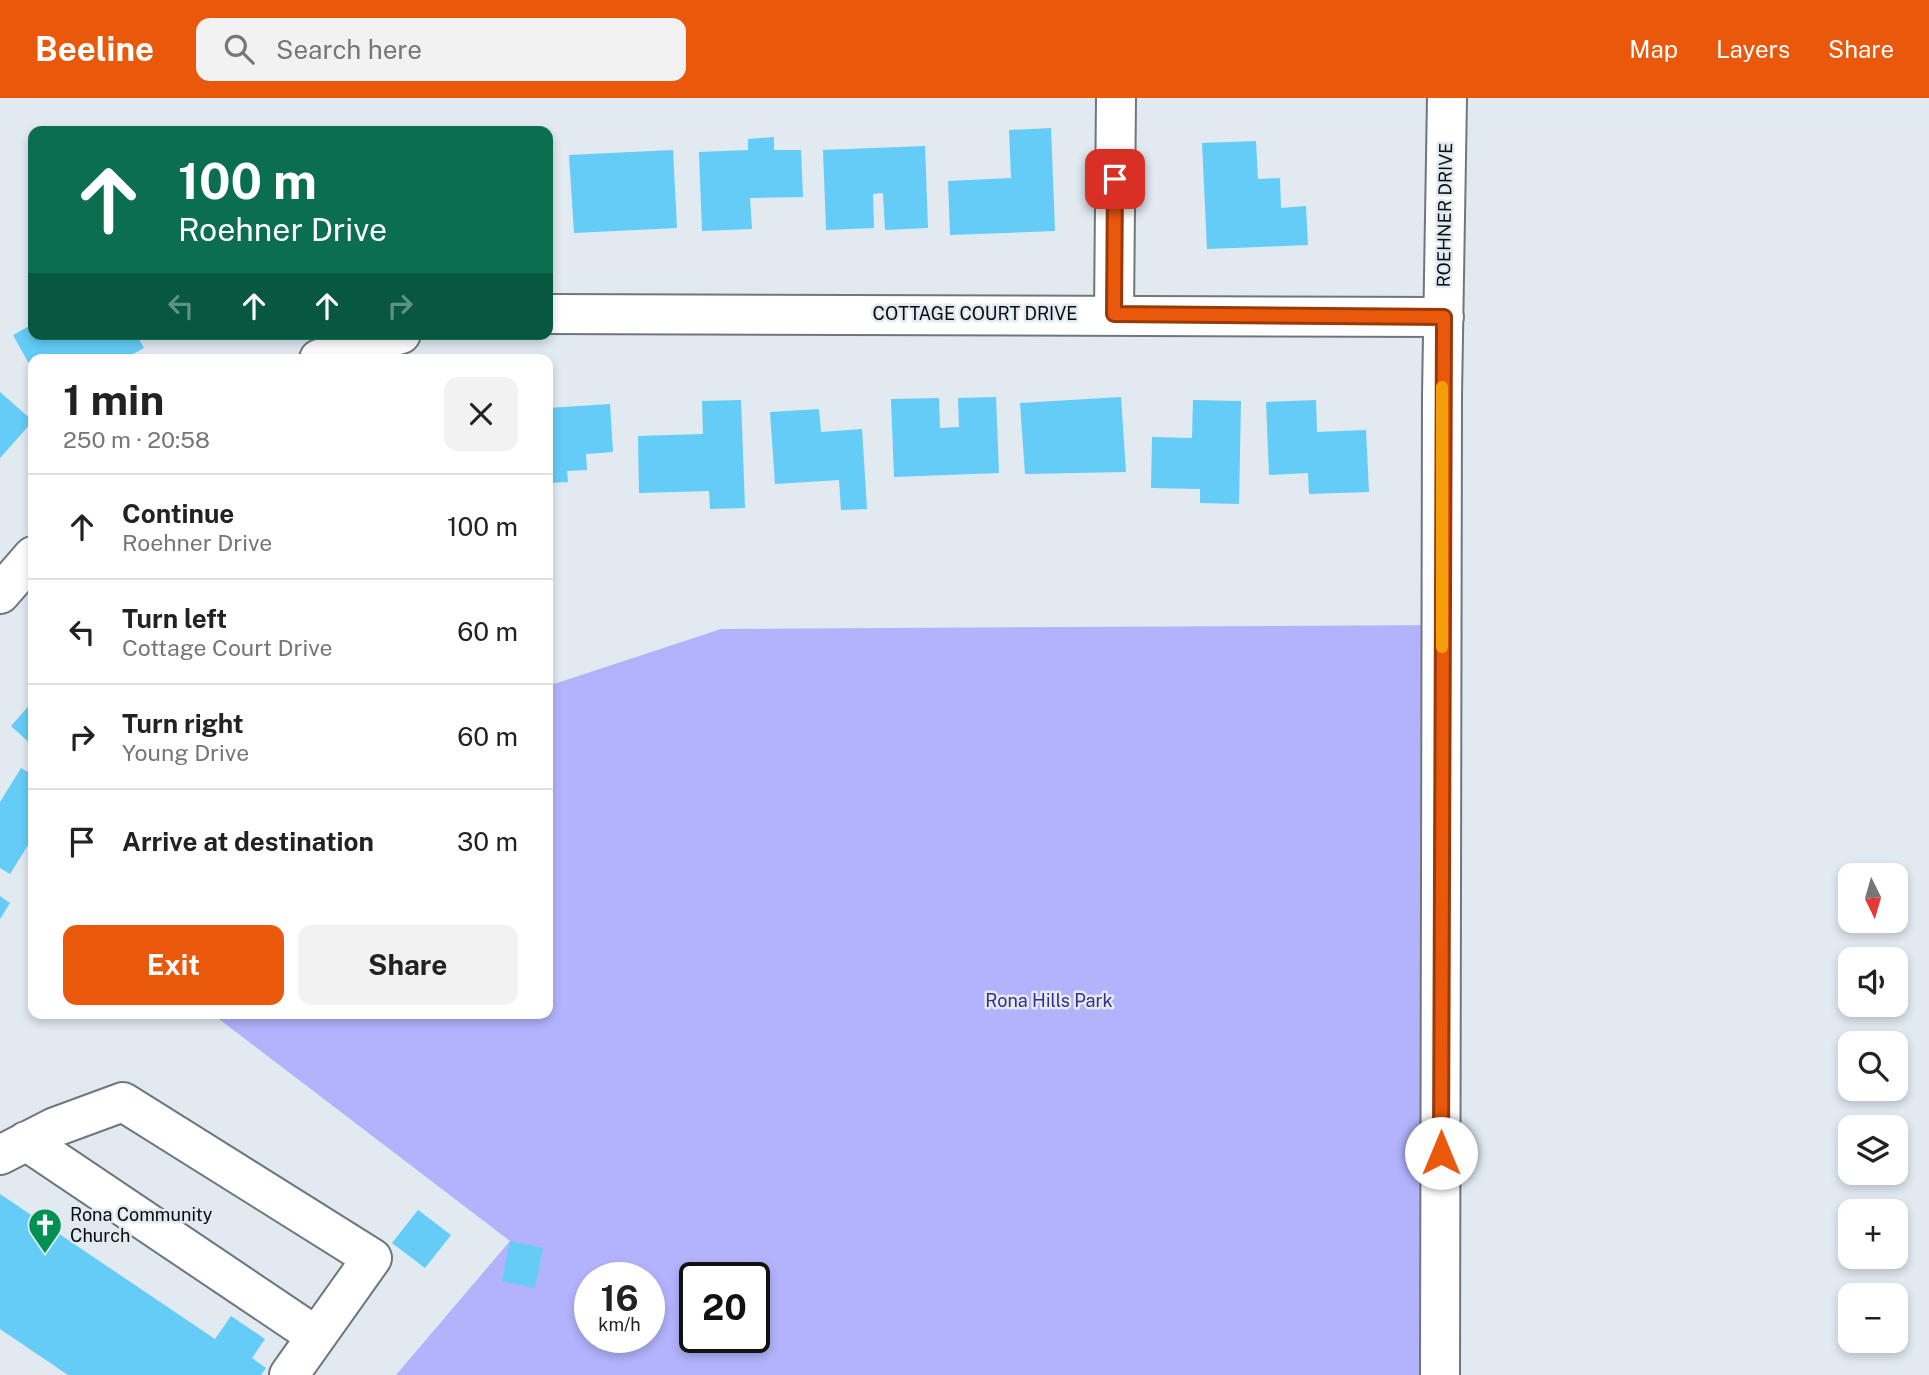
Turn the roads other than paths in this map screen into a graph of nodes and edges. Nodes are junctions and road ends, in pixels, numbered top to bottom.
1 (1116, 98) edge
2 (1447, 98) edge
3 (553, 314) edge
4 (1114, 314) junction
5 (1444, 317) junction
6 (381, 340) edge
7 (335, 354) edge
8 (28, 562) edge
9 (0, 594) edge
10 (13, 1148) edge
11 (316, 1336) junction
12 (289, 1375) edge
13 (1440, 1375) edge

1 - 4 street
2 - 5 street, ROEHNER DRIVE
3 - 4 street, COTTAGE COURT DRIVE
4 - 5 street, COTTAGE COURT DRIVE
5 - 13 street, ROEHNER DRIVE
6 - 7 street
8 - 9 street
10 - 11 street
10 - 11 street
11 - 12 street

